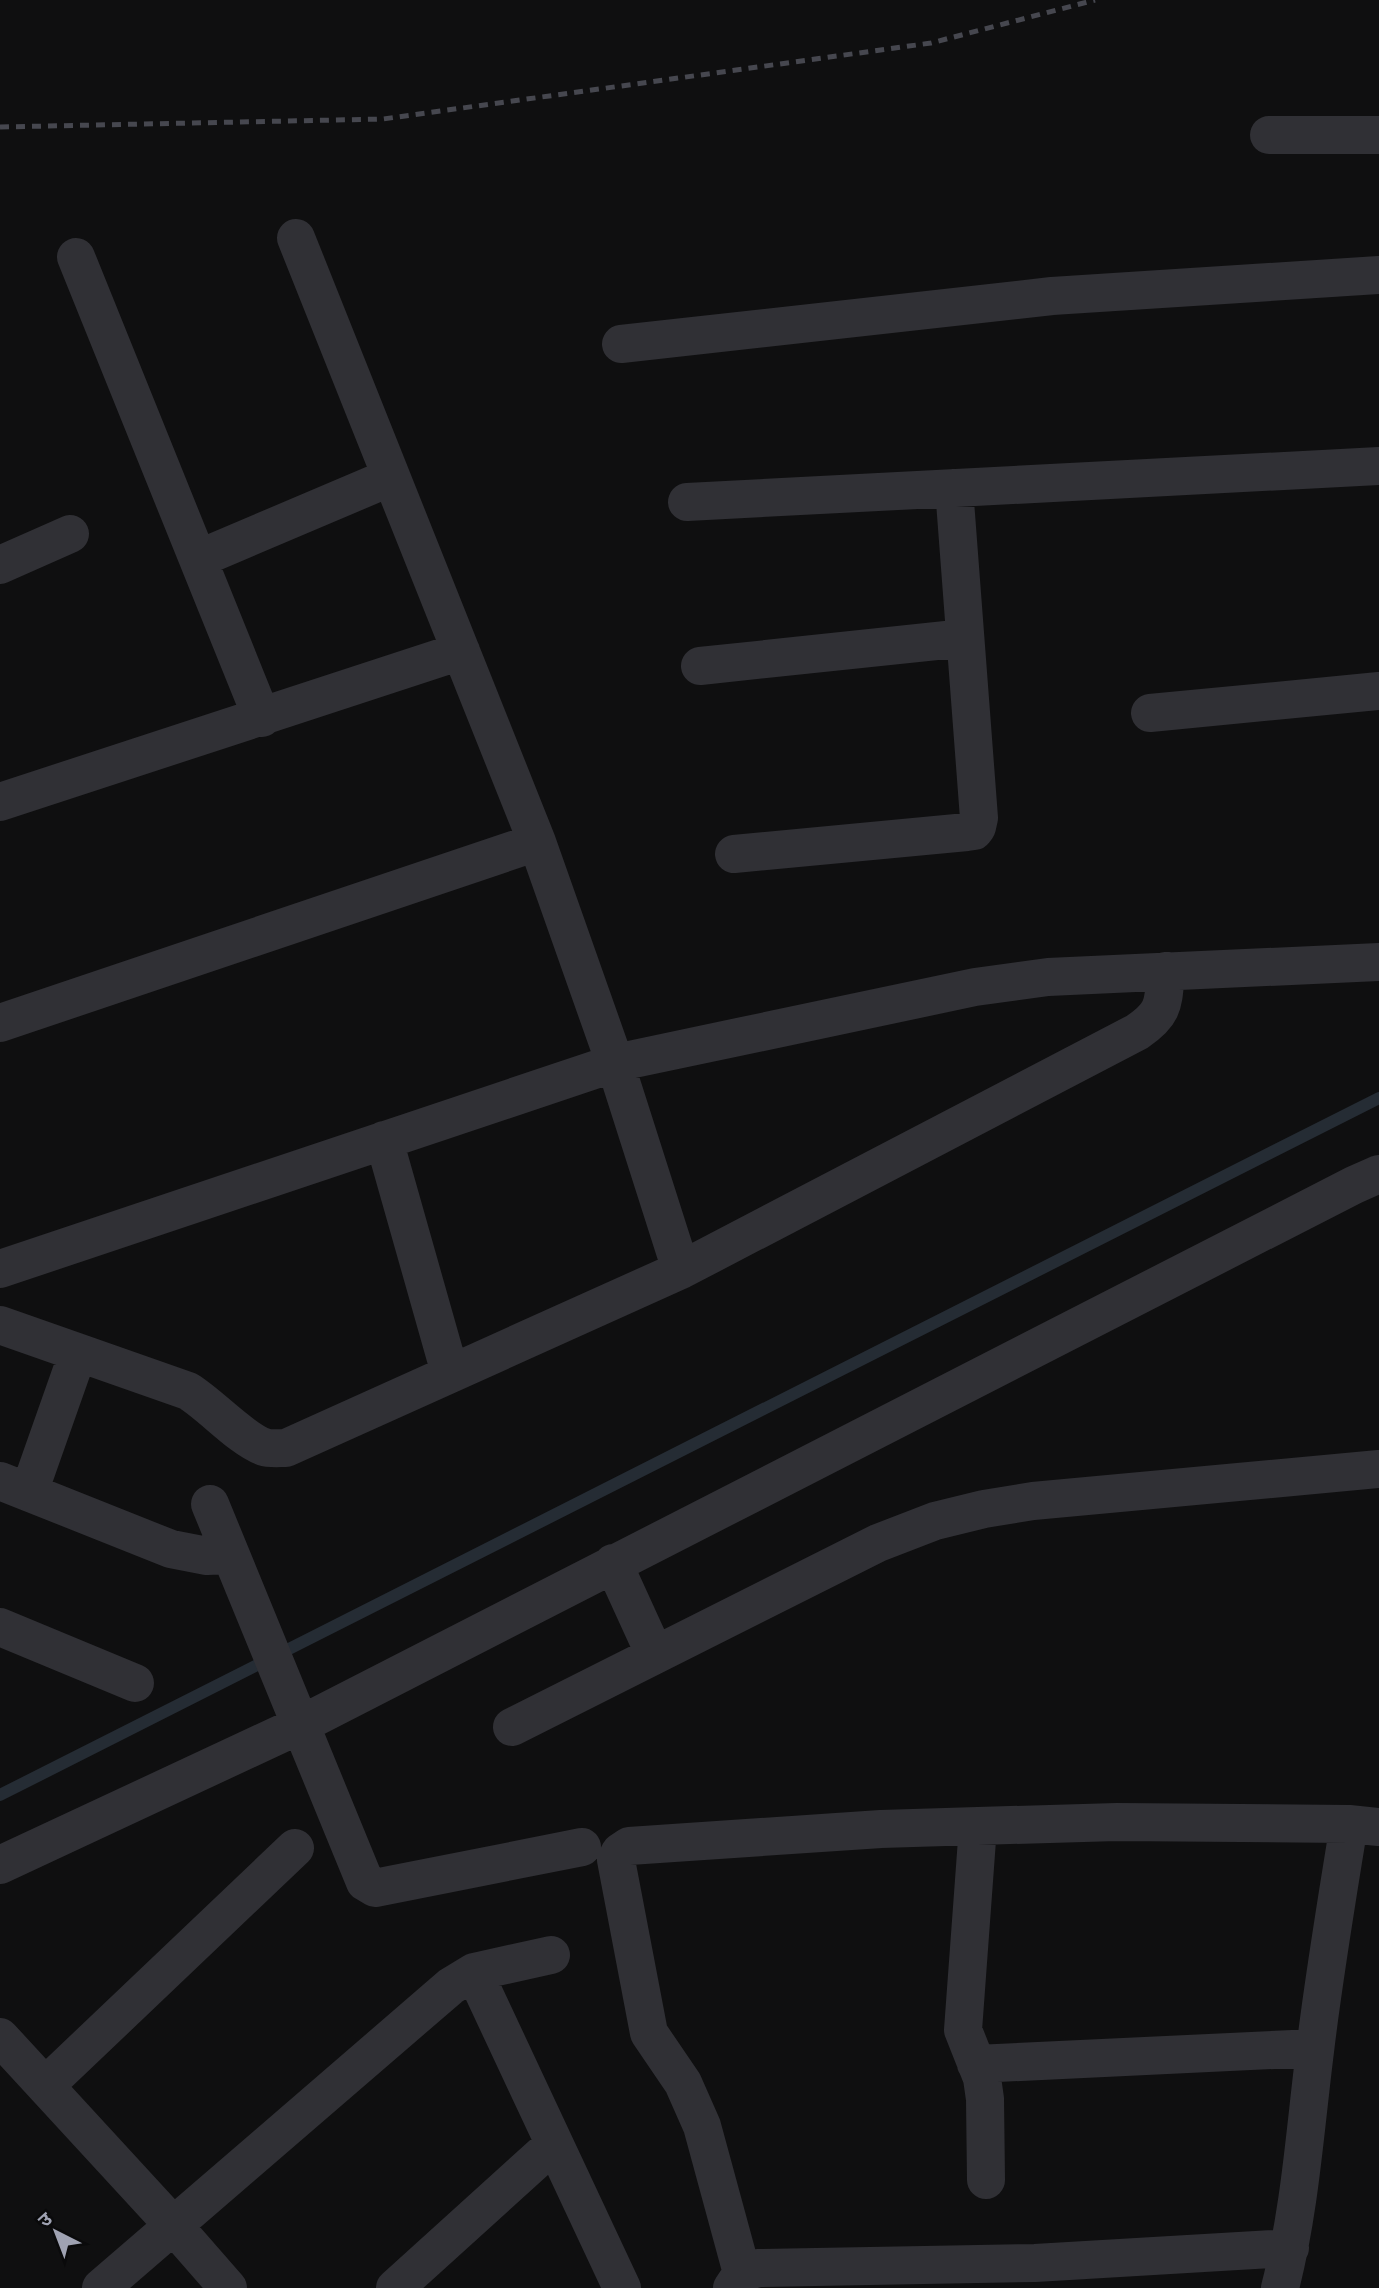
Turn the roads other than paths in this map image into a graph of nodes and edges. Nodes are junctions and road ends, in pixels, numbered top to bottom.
1 (1269, 135) dead end
2 (1379, 135) edge
3 (296, 238) dead end
4 (76, 257) dead end
5 (1379, 275) edge
6 (621, 344) dead end
7 (1379, 466) edge
8 (391, 477) junction
9 (954, 488) junction
10 (687, 502) dead end
11 (70, 534) dead end
12 (198, 559) junction
13 (0, 565) edge
14 (965, 638) junction
15 (461, 651) junction
16 (700, 666) dead end
17 (1379, 691) edge
18 (1150, 713) dead end
19 (262, 718) junction
20 (0, 802) edge
21 (537, 842) junction
22 (734, 854) dead end
23 (1379, 962) edge
24 (1166, 971) junction
25 (0, 1023) edge
26 (615, 1063) junction
27 (384, 1140) junction
28 (1379, 1174) edge
29 (0, 1269) edge
30 (681, 1270) junction
31 (0, 1325) edge
32 (78, 1353) junction
33 (450, 1373) junction
34 (1379, 1469) edge
35 (14, 1486) edge
36 (210, 1504) dead end
37 (231, 1555) junction
38 (613, 1563) junction
39 (0, 1627) edge
40 (655, 1655) junction
41 (135, 1683) dead end
42 (297, 1719) junction
43 (512, 1727) dead end
44 (1364, 1825) edge
45 (978, 1826) junction
46 (582, 1847) dead end
47 (295, 1848) dead end
48 (0, 1866) edge
49 (551, 1955) dead end
50 (474, 1972) junction
51 (0, 2037) edge
52 (1315, 2048) junction
53 (976, 2064) junction
54 (45, 2086) junction
55 (554, 2144) junction
56 (986, 2180) dead end
57 (173, 2225) junction
58 (1290, 2248) junction
59 (737, 2280) edge
60 (102, 2288) edge
61 (228, 2288) edge
62 (395, 2288) edge
63 (622, 2288) edge
64 (1280, 2288) edge

1 - 2 street
3 - 8 street
4 - 12 street
5 - 6 street
7 - 9 street
8 - 12 street
8 - 15 street
9 - 10 street
9 - 14 street
11 - 13 street
12 - 19 street
14 - 16 street
14 - 22 street
15 - 19 street
15 - 21 street
17 - 18 street
19 - 20 street
21 - 25 street
21 - 26 street
23 - 24 street
24 - 26 street
24 - 30 street
26 - 27 street
26 - 30 street
27 - 29 street
27 - 33 street
28 - 38 street
30 - 33 street
31 - 32 street
32 - 33 street
32 - 35 street
34 - 40 street
35 - 37 street
36 - 37 street
37 - 42 street
38 - 40 street
38 - 42 street
39 - 41 street
40 - 43 street
42 - 46 street
42 - 48 street
44 - 45 street
44 - 52 street
45 - 53 street
45 - 59 street
47 - 54 street
49 - 50 street
50 - 55 street
50 - 57 street
51 - 54 street
52 - 53 street
52 - 58 street
53 - 56 street
54 - 57 street
55 - 62 street
55 - 63 street
57 - 60 street
57 - 61 street
58 - 59 street
58 - 64 street

